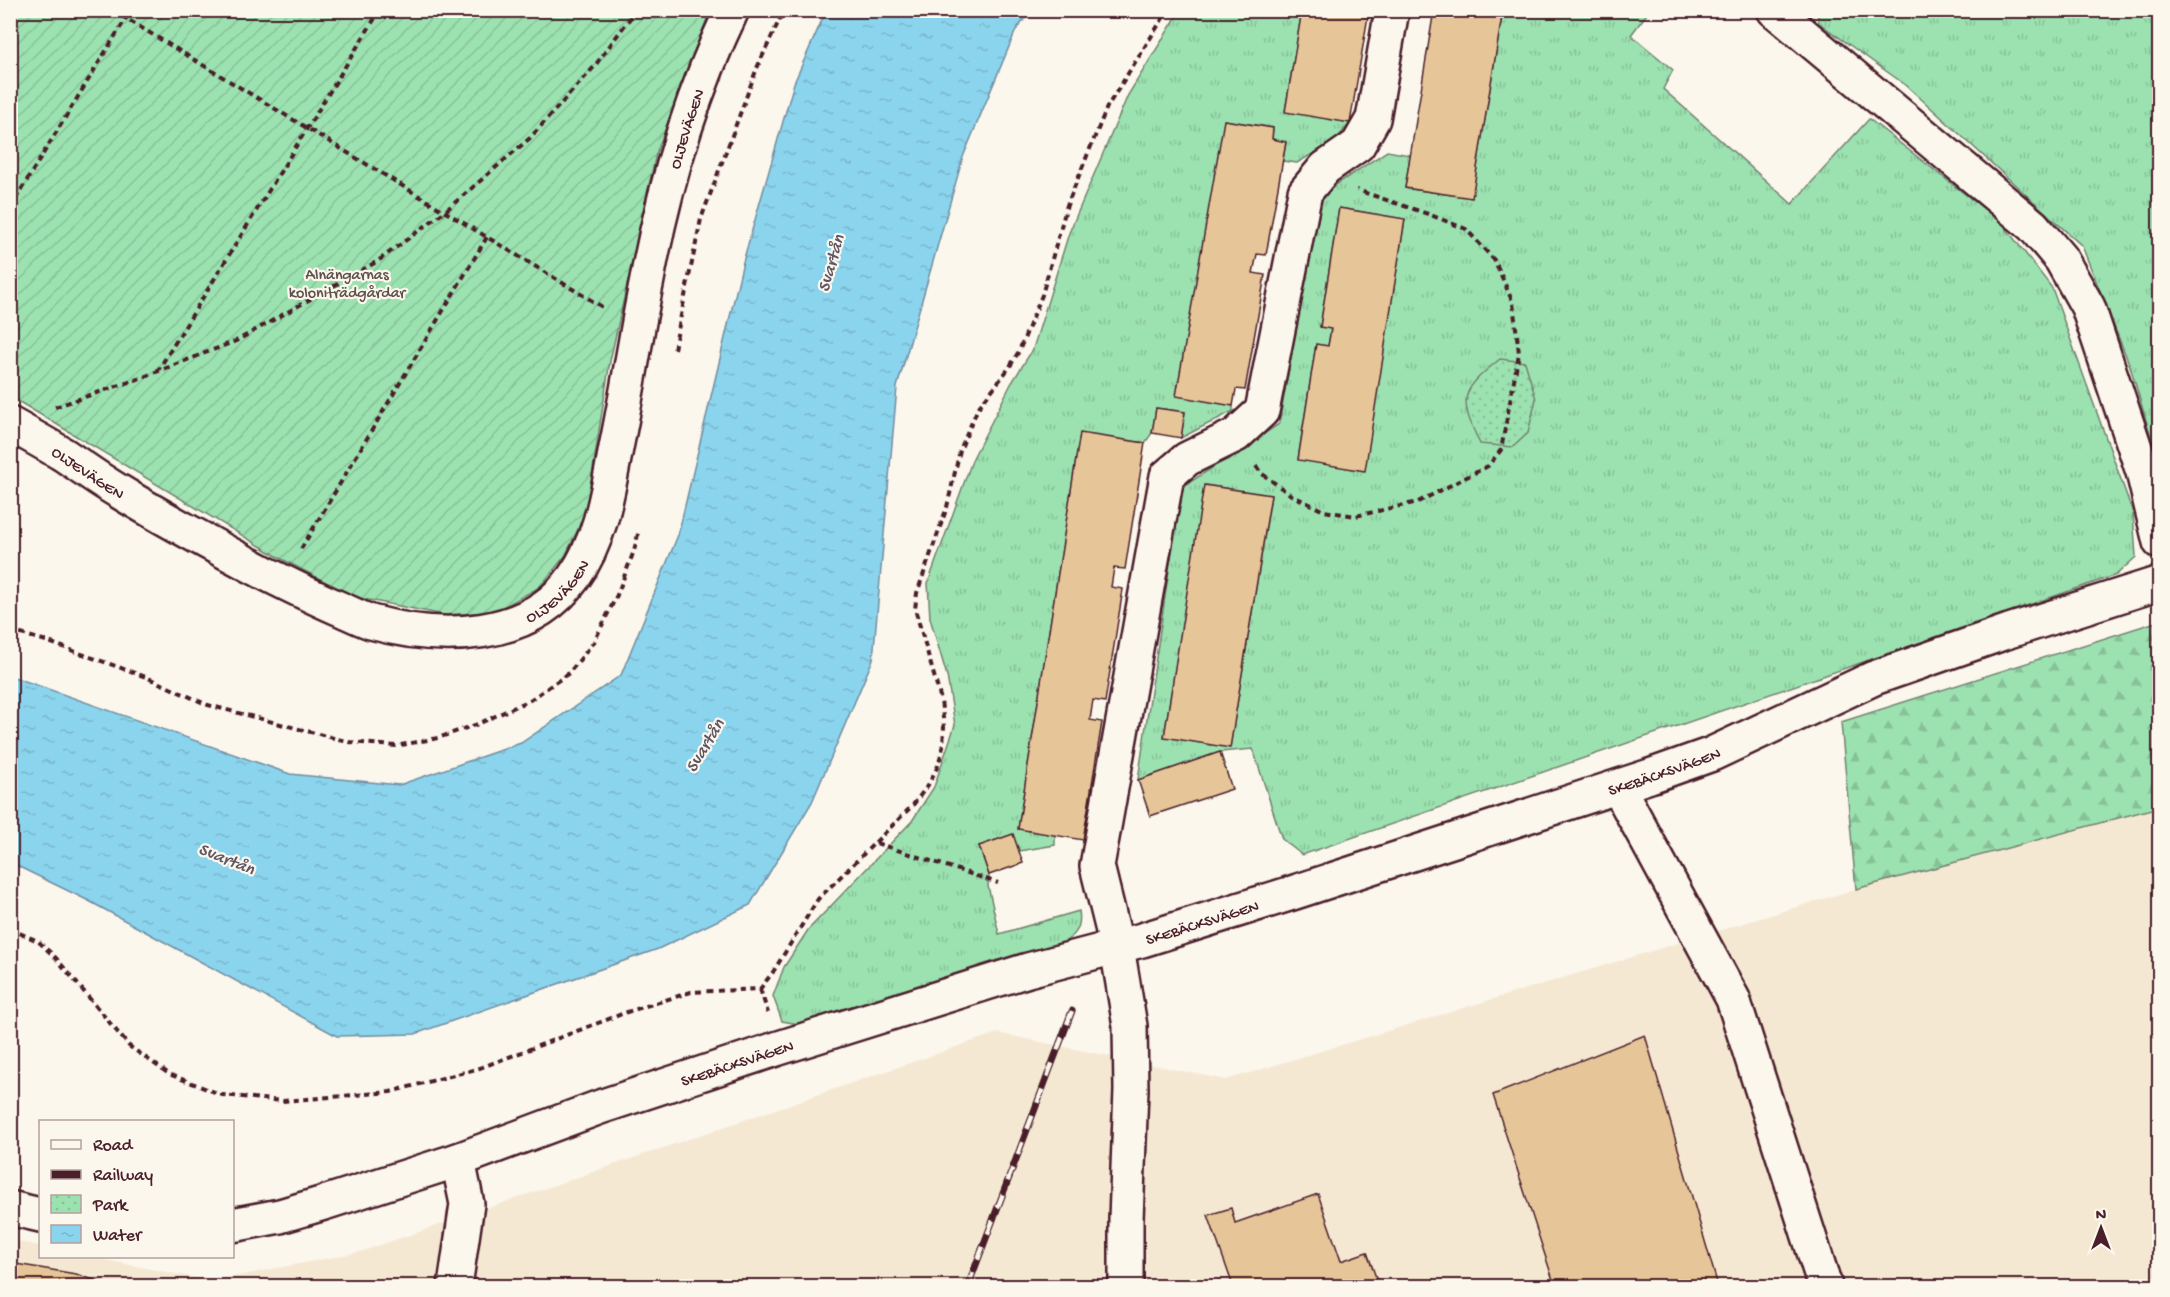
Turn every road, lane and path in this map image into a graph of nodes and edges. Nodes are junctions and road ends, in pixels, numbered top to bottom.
1 (112, 10) edge
2 (131, 10) edge
3 (380, 10) edge
4 (636, 10) edge
5 (732, 10) edge
6 (784, 10) edge
7 (1168, 10) edge
8 (1392, 10) edge
9 (1774, 10) edge
10 (126, 19) junction
11 (308, 129) junction
12 (1322, 172) junction
13 (10, 208) edge
14 (444, 212) junction
15 (487, 237) junction
16 (604, 308) junction
17 (603, 320) dead end
18 (638, 329) junction
19 (674, 351) dead end
20 (157, 372) junction
21 (45, 402) dead end
22 (55, 407) junction
23 (65, 413) dead end
24 (48, 416) dead end
25 (10, 423) edge
26 (1236, 435) junction
27 (639, 527) dead end
28 (2160, 542) edge
29 (300, 553) dead end
30 (2160, 583) edge
31 (10, 631) edge
32 (1618, 787) junction
33 (876, 843) junction
34 (998, 883) dead end
35 (10, 929) edge
36 (1117, 947) junction
37 (458, 1160) junction
38 (10, 1208) edge
39 (39, 1215) edge
40 (234, 1225) edge
41 (455, 1287) edge
42 (1126, 1287) edge
43 (1825, 1287) edge

1 - 10 path
2 - 10 path
3 - 11 path
4 - 14 path
5 - 18 street, OLJEVÄGEN
6 - 19 path
7 - 33 path
8 - 12 street
9 - 28 street
10 - 11 path
10 - 13 path
11 - 14 path
11 - 20 path
12 - 26 street
12 - 26 path
14 - 15 path
14 - 20 path
15 - 16 path
15 - 29 path
16 - 17 path
16 - 18 path
18 - 25 street, OLJEVÄGEN
20 - 22 path
21 - 22 path
22 - 23 path
22 - 24 path
26 - 36 street
27 - 31 path
30 - 32 street, SKEBÄCKSVÄGEN
32 - 36 street, SKEBÄCKSVÄGEN
32 - 43 street
33 - 34 path
33 - 35 path
36 - 37 street, SKEBÄCKSVÄGEN
36 - 42 street
37 - 40 street, SKEBÄCKSVÄGEN
37 - 41 street
38 - 39 street

